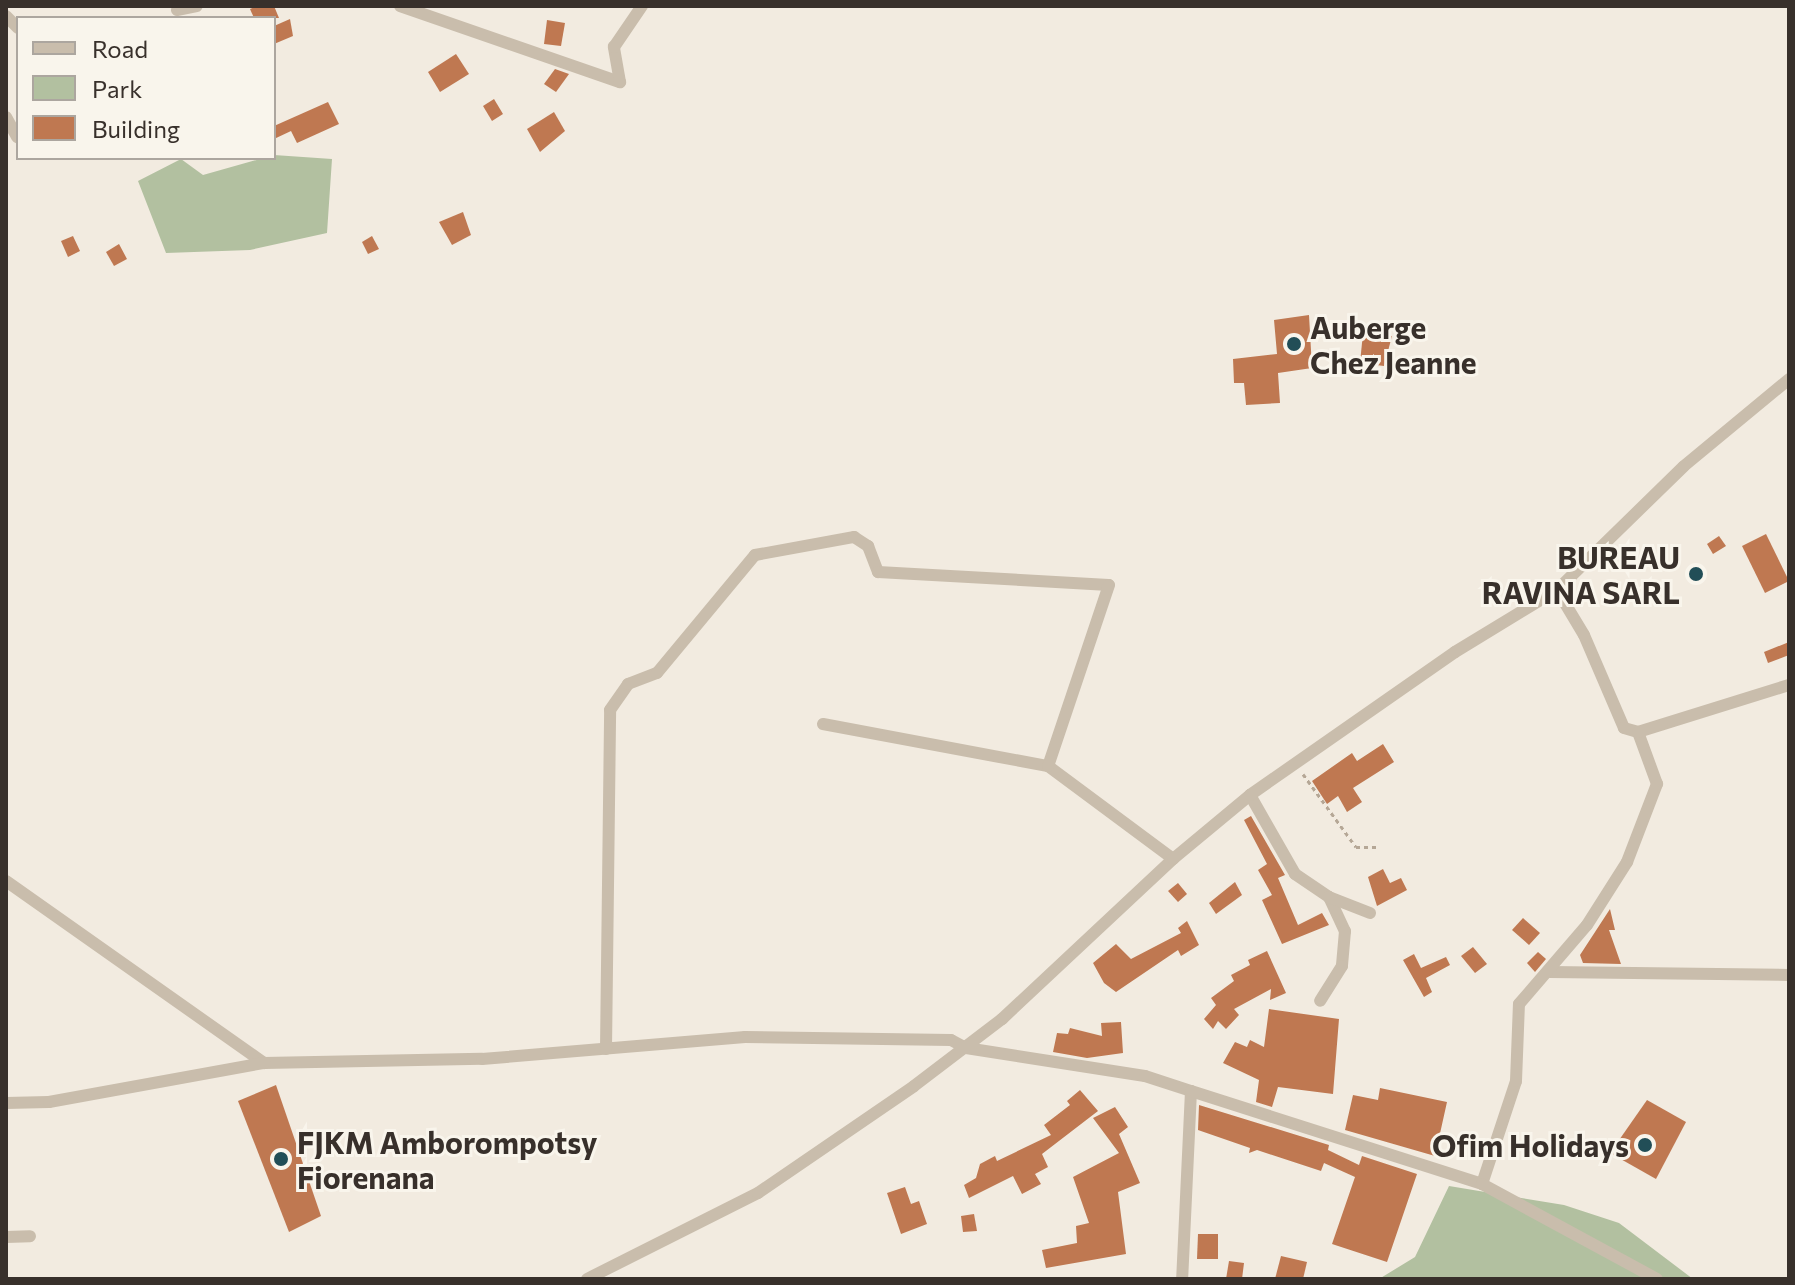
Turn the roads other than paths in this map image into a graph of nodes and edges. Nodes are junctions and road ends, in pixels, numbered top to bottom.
1 (197, 6) edge
2 (400, 6) edge
3 (642, 6) edge
4 (177, 10) dead end
5 (6, 117) edge
6 (16, 135) edge
7 (1789, 379) edge
8 (1557, 590) junction
9 (1789, 685) edge
10 (823, 724) dead end
11 (1638, 732) junction
12 (1048, 766) junction
13 (1250, 795) junction
14 (1173, 859) junction
15 (6, 881) edge
16 (1329, 897) junction
17 (1370, 913) dead end
18 (1550, 972) junction
19 (1789, 975) edge
20 (1320, 1001) dead end
21 (966, 1048) junction
22 (606, 1049) junction
23 (264, 1063) junction
24 (1191, 1091) junction
25 (6, 1103) edge
26 (1482, 1184) junction
27 (30, 1236) dead end
28 (6, 1237) edge
29 (587, 1279) edge
30 (1182, 1279) edge
31 (1657, 1279) edge

1 - 4 street
2 - 3 street
5 - 6 street
7 - 8 street
8 - 11 street
8 - 13 street
9 - 11 street
10 - 12 street
11 - 18 street
12 - 14 street
12 - 22 street
13 - 14 street
13 - 16 street
14 - 21 street
15 - 23 street
16 - 17 street
16 - 20 street
18 - 19 street
18 - 26 street
21 - 22 street
21 - 24 street
21 - 29 street
22 - 23 street
23 - 25 street
24 - 26 street
24 - 30 street
26 - 31 street
27 - 28 street

